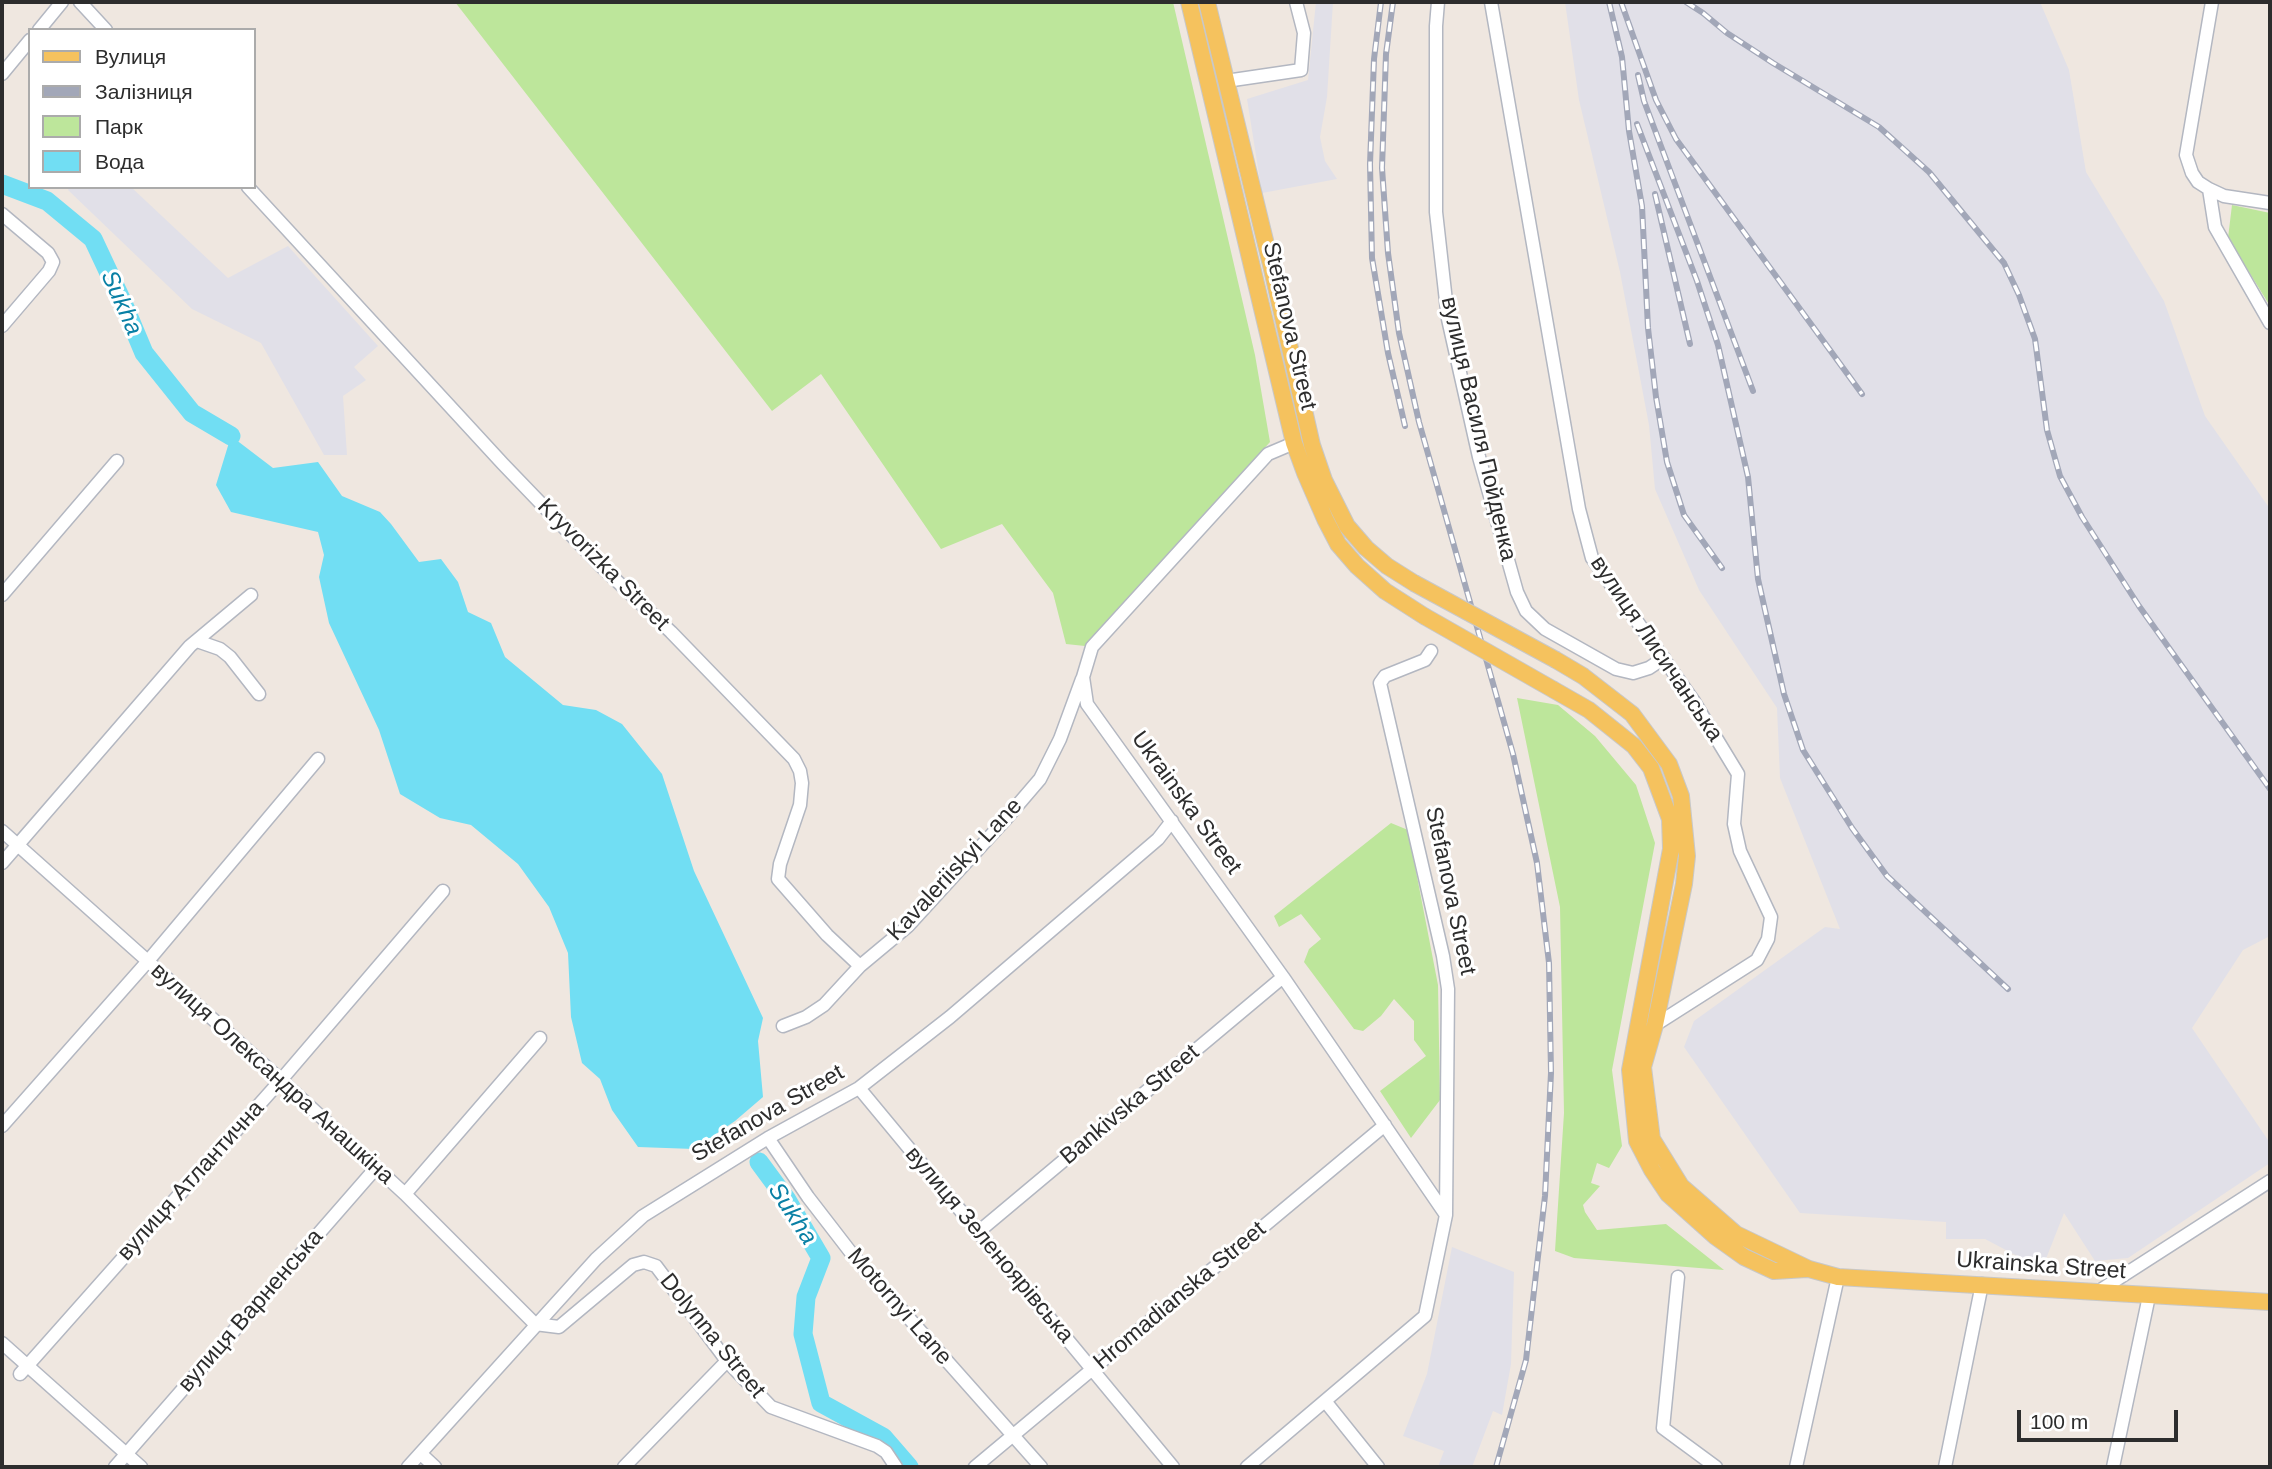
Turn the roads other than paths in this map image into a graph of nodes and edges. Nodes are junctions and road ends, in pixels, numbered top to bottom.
1 (62, 2) edge
2 (80, 2) edge
3 (1189, 2) edge
4 (1207, 2) edge
5 (1296, 2) edge
6 (1438, 2) edge
7 (1491, 2) edge
8 (2212, 2) edge
9 (41, 28) edge
10 (104, 28) edge
11 (28, 42) edge
12 (2, 74) edge
13 (1226, 81) junction
14 (250, 189) edge
15 (2208, 189) junction
16 (2270, 203) edge
17 (2, 214) edge
18 (2270, 323) edge
19 (2, 326) edge
20 (1294, 443) junction
21 (1312, 445) junction
22 (117, 461) dead end
23 (1414, 583) joint
24 (2, 595) edge
25 (251, 595) dead end
26 (1424, 616) joint
27 (197, 641) junction
28 (1431, 651) dead end
29 (1664, 658) junction
30 (1083, 677) junction
31 (259, 694) dead end
32 (318, 759) dead end
33 (1172, 821) junction
34 (2, 831) edge
35 (17, 846) junction
36 (2, 863) edge
37 (443, 891) dead end
38 (148, 961) junction
39 (860, 966) junction
40 (1283, 977) junction
41 (1655, 1025) junction
42 (783, 1026) dead end
43 (540, 1038) dead end
44 (281, 1080) junction
45 (859, 1088) junction
46 (1385, 1125) junction
47 (2, 1126) edge
48 (768, 1138) junction
49 (375, 1169) junction
50 (2270, 1181) edge
51 (405, 1194) junction
52 (1446, 1215) junction
53 (977, 1233) junction
54 (1809, 1269) junction
55 (1838, 1276) junction
56 (1678, 1277) dead end
57 (1982, 1284) junction
58 (2099, 1291) junction
59 (2148, 1296) junction
60 (2270, 1302) edge
61 (536, 1324) junction
62 (2, 1343) edge
63 (727, 1361) junction
64 (1091, 1369) junction
65 (23, 1370) junction
66 (1325, 1401) junction
67 (1012, 1436) junction
68 (421, 1454) junction
69 (120, 1461) edge
70 (142, 1467) edge
71 (408, 1467) edge
72 (435, 1467) edge
73 (624, 1467) edge
74 (896, 1467) edge
75 (975, 1467) edge
76 (1041, 1467) edge
77 (1173, 1467) edge
78 (1247, 1467) edge
79 (1378, 1467) edge
80 (1716, 1467) edge
81 (1796, 1467) edge
82 (1945, 1467) edge
83 (2113, 1467) edge

1 - 9 street
2 - 10 street
3 - 20 main road, Stefanova Street
4 - 13 main road, Stefanova Street
5 - 13 street
6 - 29 street, вулиця Василя Пойденка
7 - 29 street, вулиця Лисичанська
8 - 15 street
11 - 12 street
13 - 21 main road, Stefanova Street
14 - 39 street, Kryvorizka Street
15 - 16 street
15 - 18 street
17 - 19 street
20 - 21 main road
20 - 26 main road, Stefanova Street
20 - 30 street
21 - 23 main road, Stefanova Street
22 - 24 street
23 - 41 main road, Ukrainska Street, bridge
25 - 27 street
26 - 54 main road, Ukrainska Street, bridge
27 - 31 street
27 - 35 street
28 - 52 street, Stefanova Street
29 - 41 street, вулиця Лисичанська
30 - 33 street, Ukrainska Street
30 - 39 street, Kavaleriiskyi Lane
32 - 38 street
33 - 40 street, Ukrainska Street
33 - 45 street, Stefanova Street
34 - 35 street, вулиця Олександра Анашкіна
35 - 36 street
35 - 38 street, вулиця Олександра Анашкіна
37 - 44 street, вулиця Атлантична
38 - 44 street, вулиця Олександра Анашкіна
38 - 47 street
39 - 42 street, Kavaleriiskyi Lane
40 - 46 street, Ukrainska Street
40 - 53 street, Bankivska Street
41 - 54 main road, Ukrainska Street
43 - 51 street
44 - 49 street, вулиця Олександра Анашкіна
44 - 65 street, вулиця Атлантична
45 - 48 street, Stefanova Street
45 - 53 street, вулиця Зеленоярівська
46 - 52 street, Ukrainska Street
46 - 64 street, Hromadianska Street
48 - 61 street, Stefanova Street
48 - 67 street, Motornyi Lane
49 - 51 street, вулиця Олександра Анашкіна
49 - 69 street, вулиця Варненська
50 - 58 street
51 - 61 street, вулиця Олександра Анашкіна
52 - 66 street
53 - 64 street, вулиця Зеленоярівська
54 - 55 main road, Ukrainska Street
55 - 57 main road, Ukrainska Street
55 - 81 street
56 - 80 street
57 - 58 main road, Ukrainska Street
57 - 82 street
58 - 59 main road, Ukrainska Street
59 - 60 main road, Ukrainska Street
59 - 83 street
61 - 63 street, Dolynna Street
61 - 68 street, Stefanova Street
62 - 65 street
63 - 73 street
63 - 74 street, Dolynna Street
64 - 67 street, Hromadianska Street
64 - 77 street, вулиця Зеленоярівська
65 - 69 street
66 - 78 street
66 - 79 street
67 - 75 street, Hromadianska Street
67 - 76 street, Motornyi Lane
68 - 71 street, Stefanova Street
68 - 72 street
69 - 70 street

